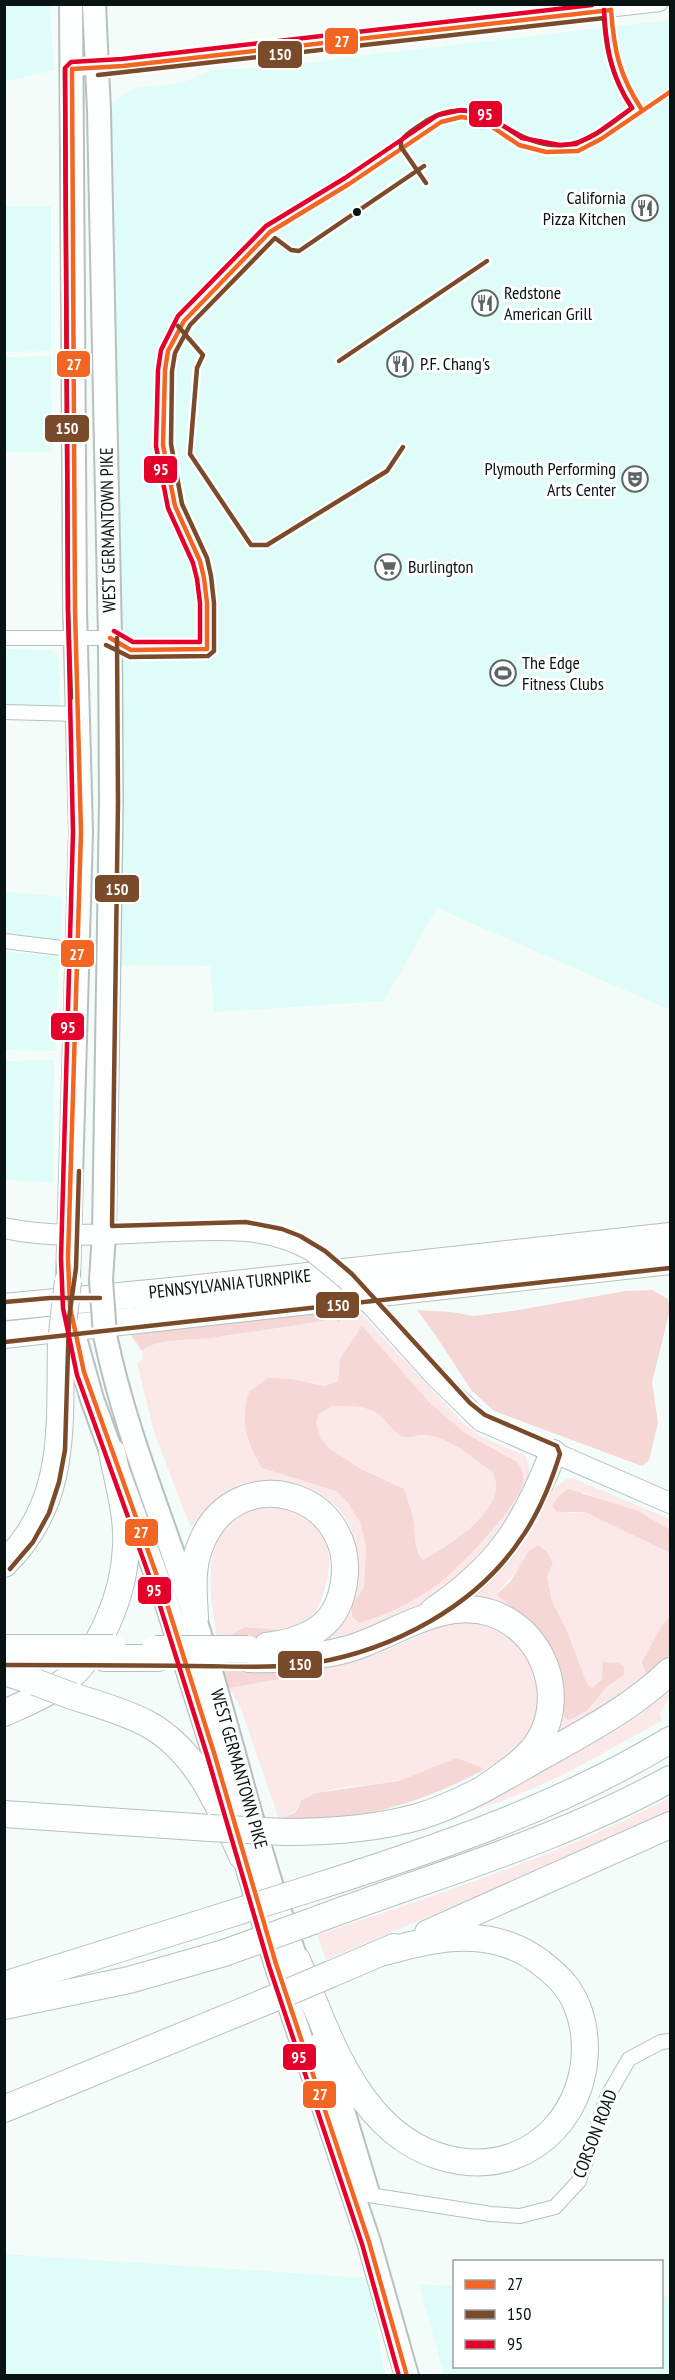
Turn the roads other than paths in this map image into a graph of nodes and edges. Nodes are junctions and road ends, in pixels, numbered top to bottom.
1 (70, 4) edge
2 (94, 4) edge
3 (660, 4) edge
4 (611, 7) edge
5 (592, 8) edge
6 (97, 68) junction
7 (72, 69) junction
8 (76, 637) junction
9 (4, 638) edge
10 (110, 638) junction
11 (4, 712) edge
12 (78, 714) junction
13 (4, 941) edge
14 (78, 950) junction
15 (670, 1222) edge
16 (4, 1228) edge
17 (70, 1233) junction
18 (104, 1234) junction
19 (670, 1236) edge
20 (563, 1248) junction
21 (670, 1261) edge
22 (68, 1281) joint
23 (171, 1291) junction
24 (4, 1295) edge
25 (4, 1307) edge
26 (4, 1335) edge
27 (68, 1340) junction
28 (112, 1452) junction
29 (553, 1453) junction
30 (670, 1503) edge
31 (4, 1564) edge
32 (195, 1618) junction
33 (418, 1621) junction
34 (4, 1647) edge
35 (65, 1653) junction
36 (249, 1654) junction
37 (4, 1657) edge
38 (670, 1671) edge
39 (4, 1672) edge
40 (4, 1713) edge
41 (670, 1740) edge
42 (670, 1779) edge
43 (486, 1787) junction
44 (4, 1814) edge
45 (670, 1825) edge
46 (242, 1856) junction
47 (380, 1953) junction
48 (297, 1960) junction
49 (4, 1985) edge
50 (4, 2006) edge
51 (670, 2041) edge
52 (4, 2109) edge
53 (369, 2195) junction
54 (406, 2376) edge
55 (422, 2376) edge

1 - 7 main road, WEST GERMANTOWN PIKE
2 - 6 main road, WEST GERMANTOWN PIKE
3 - 4 street
4 - 5 street
5 - 6 street
6 - 7 street
6 - 10 main road, WEST GERMANTOWN PIKE
7 - 8 main road, WEST GERMANTOWN PIKE
8 - 9 street
8 - 10 street
8 - 12 main road, WEST GERMANTOWN PIKE
10 - 18 main road, WEST GERMANTOWN PIKE
11 - 12 street
12 - 14 main road, WEST GERMANTOWN PIKE
13 - 14 street
14 - 17 main road, WEST GERMANTOWN PIKE
15 - 20 highway
16 - 17 main road
17 - 18 main road
17 - 22 main road, WEST GERMANTOWN PIKE
18 - 29 main road, bridge
18 - 32 main road, WEST GERMANTOWN PIKE, bridge
19 - 20 highway, PENNSYLVANIA TURNPIKE
20 - 23 highway, PENNSYLVANIA TURNPIKE
21 - 26 highway, PENNSYLVANIA TURNPIKE
22 - 27 highway, bridge
23 - 24 highway
23 - 25 highway, PENNSYLVANIA TURNPIKE
27 - 28 main road, WEST GERMANTOWN PIKE
27 - 31 highway
28 - 40 highway
28 - 46 main road, WEST GERMANTOWN PIKE
29 - 30 main road
29 - 33 highway
32 - 36 highway
32 - 48 main road, WEST GERMANTOWN PIKE
33 - 36 highway
33 - 43 highway
34 - 35 highway
35 - 36 highway, bridge
35 - 37 highway
38 - 43 highway
39 - 46 highway, bridge
41 - 49 highway, bridge
42 - 50 highway, bridge
43 - 44 highway, bridge
45 - 47 highway
46 - 54 main road, WEST GERMANTOWN PIKE
47 - 48 highway
47 - 52 highway, bridge
48 - 53 main road, WEST GERMANTOWN PIKE
51 - 53 street, CORSON ROAD
53 - 55 main road, WEST GERMANTOWN PIKE

